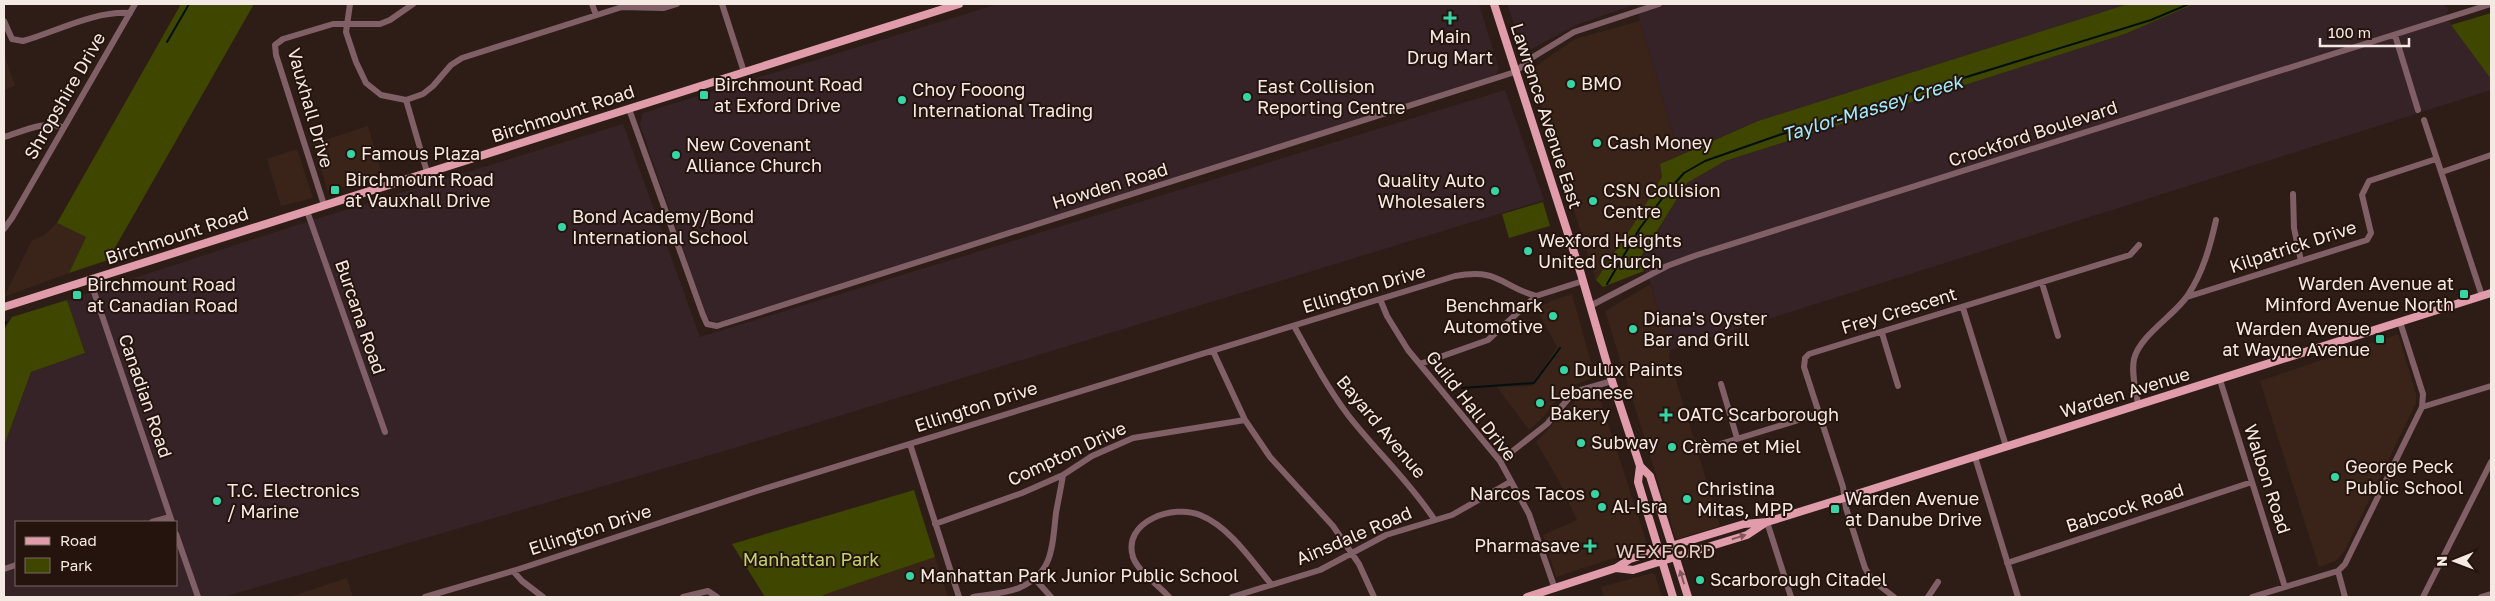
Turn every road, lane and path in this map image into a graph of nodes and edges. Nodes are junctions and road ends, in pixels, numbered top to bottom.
1 (136, 4) edge
2 (350, 4) edge
3 (412, 4) edge
4 (592, 4) edge
5 (676, 4) edge
6 (722, 4) edge
7 (959, 4) edge
8 (1494, 4) edge
9 (1659, 4) edge
10 (2491, 4) edge
11 (130, 13) junction
12 (596, 15) junction
13 (4, 21) edge
14 (347, 23) junction
15 (2395, 35) junction
16 (744, 72) junction
17 (1516, 72) junction
18 (406, 100) junction
19 (629, 108) junction
20 (2418, 110) dead end
21 (2424, 120) dead end
22 (62, 127) junction
23 (4, 137) edge
24 (2491, 155) edge
25 (2436, 159) junction
26 (427, 172) junction
27 (2442, 172) junction
28 (2293, 194) dead end
29 (324, 206) junction
30 (307, 211) junction
31 (2216, 220) dead end
32 (4, 229) edge
33 (2139, 245) dead end
34 (2301, 261) junction
35 (90, 280) junction
36 (1583, 281) junction
37 (2042, 283) junction
38 (2491, 293) edge
39 (1536, 296) junction
40 (2482, 296) junction
41 (2187, 297) junction
42 (1380, 300) junction
43 (1590, 306) junction
44 (4, 307) edge
45 (1964, 308) junction
46 (2400, 322) junction
47 (1294, 326) junction
48 (1882, 333) junction
49 (2058, 336) dead end
50 (1213, 351) junction
51 (1420, 364) junction
52 (2220, 380) junction
53 (1612, 381) junction
54 (1721, 384) dead end
55 (1898, 386) dead end
56 (2491, 386) edge
57 (2138, 404) junction
58 (2422, 407) junction
59 (1818, 414) junction
60 (1245, 420) junction
61 (385, 432) dead end
62 (1737, 438) junction
63 (910, 444) junction
64 (2006, 446) junction
65 (1701, 450) dead end
66 (1975, 457) junction
67 (1500, 461) junction
68 (2491, 462) edge
69 (1640, 466) junction
70 (1063, 475) junction
71 (1510, 482) junction
72 (2252, 482) junction
73 (1844, 498) junction
74 (171, 519) edge
75 (1434, 519) junction
76 (158, 521) edge
77 (1767, 522) junction
78 (935, 524) junction
79 (178, 540) edge
80 (1672, 546) junction
81 (1658, 550) junction
82 (1351, 553) junction
83 (1676, 556) junction
84 (1662, 561) junction
85 (2008, 563) junction
86 (1616, 568) junction
87 (513, 571) junction
88 (2338, 571) junction
89 (1035, 579) junction
90 (1938, 582) dead end
91 (1271, 584) junction
92 (2285, 587) junction
93 (1555, 589) junction
94 (2491, 594) edge
95 (1890, 596) edge
96 (198, 597) edge
97 (425, 597) edge
98 (542, 597) edge
99 (683, 597) edge
100 (716, 597) edge
101 (959, 597) edge
102 (973, 597) edge
103 (1052, 597) edge
104 (1168, 597) edge
105 (1232, 597) edge
106 (1374, 597) edge
107 (1527, 597) edge
108 (1673, 597) edge
109 (1688, 597) edge
110 (1791, 597) edge
111 (1928, 597) edge
112 (2018, 597) edge
113 (2252, 597) edge
114 (2344, 597) edge
115 (2423, 597) edge
116 (2481, 597) edge

1 - 11 street, Shropshire Drive
2 - 14 street
3 - 14 street, Vauxhall Drive
4 - 12 street
5 - 12 street
6 - 16 street
7 - 16 main road, Birchmount Road
8 - 17 main road, Lawrence Avenue East
9 - 17 street
10 - 15 street, Crockford Boulevard
11 - 13 street
11 - 22 street, Shropshire Drive
12 - 18 street
14 - 18 street
14 - 29 street, Vauxhall Drive
15 - 20 street
15 - 43 street, Crockford Boulevard
16 - 19 main road, Birchmount Road
17 - 19 street, Howden Road
17 - 36 main road, Lawrence Avenue East
18 - 26 street
19 - 26 main road, Birchmount Road
21 - 25 street
22 - 23 street
22 - 32 street, Shropshire Drive
24 - 27 street
25 - 27 street
25 - 34 street, Kilpatrick Drive
26 - 29 main road, Birchmount Road
27 - 40 street
28 - 34 street
29 - 30 main road, Birchmount Road
30 - 35 main road, Birchmount Road
30 - 61 street, Burcana Road
31 - 41 street
33 - 37 street, Frey Crescent
34 - 41 street, Kilpatrick Drive
35 - 44 main road, Birchmount Road
35 - 74 street, Canadian Road
36 - 39 street
36 - 43 main road, Lawrence Avenue East
37 - 45 street, Frey Crescent
37 - 49 street
38 - 40 main road, Warden Avenue
39 - 42 street, Ellington Drive
39 - 51 street
40 - 46 main road, Warden Avenue
41 - 57 street
42 - 47 street, Ellington Drive
42 - 51 street, Guild Hall Drive
43 - 53 main road, Lawrence Avenue East
45 - 48 street, Frey Crescent
45 - 64 street
46 - 52 main road, Warden Avenue
46 - 58 street
47 - 50 street, Ellington Drive
47 - 75 street, Bayard Avenue
48 - 55 street
48 - 59 street, Frey Crescent
50 - 60 street
50 - 63 street, Ellington Drive
51 - 67 street, Guild Hall Drive
52 - 57 main road, Warden Avenue
52 - 72 street, Walbon Road
53 - 67 street
53 - 69 main road, Lawrence Avenue East
54 - 62 street
56 - 58 street
57 - 64 main road, Warden Avenue
58 - 88 street
59 - 62 street
59 - 73 street, Frey Crescent
60 - 70 street, Compton Drive
60 - 82 street
62 - 65 street
63 - 78 street
63 - 87 street, Ellington Drive
64 - 66 main road, Warden Avenue
66 - 73 main road, Warden Avenue
66 - 85 street
67 - 71 street, Guild Hall Drive
68 - 115 street
69 - 80 main road, Lawrence Avenue East
69 - 81 main road, Lawrence Avenue East
70 - 78 street, Compton Drive
70 - 89 street
71 - 75 street, Ainsdale Road
71 - 93 street, Guild Hall Drive
72 - 85 street, Babcock Road
72 - 92 street, Walbon Road
73 - 77 main road, Warden Avenue
73 - 95 street, Frey Crescent
74 - 76 street
75 - 82 street, Ainsdale Road
77 - 80 main road, Warden Avenue
83 -> 77 main road, Warden Avenue
77 - 110 street
78 - 101 street
79 - 96 street
80 - 81 main road, Warden Avenue
80 - 83 main road, Lawrence Avenue East
81 - 84 main road, Lawrence Avenue East
81 - 86 main road, Warden Avenue
82 - 91 street, Ainsdale Road
82 - 106 street
83 - 84 main road, Warden Avenue
109 -> 83 main road, Lawrence Avenue East
84 - 86 main road, Warden Avenue
84 - 108 main road, Lawrence Avenue East
85 - 112 street
86 - 93 main road, Warden Avenue
87 - 97 street, Ellington Drive
87 - 98 street
88 - 92 street
88 - 114 street
89 - 102 street
89 - 103 street
90 - 111 street
91 - 104 street
91 - 105 street, Ainsdale Road
92 - 113 street
93 - 107 main road, Warden Avenue
94 - 116 street
99 - 100 street

